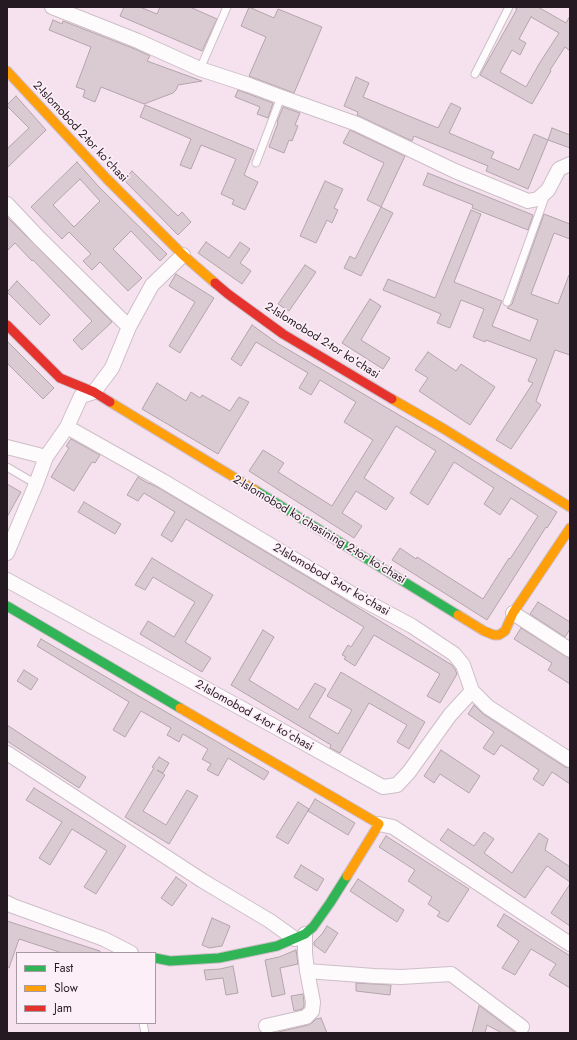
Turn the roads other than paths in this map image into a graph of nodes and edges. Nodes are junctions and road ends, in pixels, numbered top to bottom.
1 (52, 7) edge
2 (227, 7) edge
3 (509, 7) edge
4 (200, 69) junction
5 (7, 71) edge
6 (475, 74) dead end
7 (281, 97) junction
8 (256, 163) dead end
9 (570, 164) edge
10 (548, 190) junction
11 (7, 204) edge
12 (183, 255) junction
13 (507, 302) dead end
14 (7, 325) edge
15 (129, 327) junction
16 (94, 392) junction
17 (67, 427) junction
18 (7, 447) edge
19 (46, 457) junction
20 (7, 467) edge
21 (36, 484) junction
22 (570, 507) edge
23 (570, 528) edge
24 (7, 553) edge
25 (7, 580) edge
26 (7, 606) edge
27 (513, 613) junction
28 (570, 650) edge
29 (472, 691) junction
30 (7, 753) edge
31 (570, 760) edge
32 (379, 824) junction
33 (7, 903) edge
34 (304, 933) junction
35 (570, 944) edge
36 (129, 952) edge
37 (156, 958) edge
38 (307, 971) junction
39 (266, 1026) dead end
40 (522, 1027) dead end

1 - 4 street
2 - 4 lane
3 - 6 lane
4 - 7 street
5 - 12 street, 2-Islomobod 2-tor koʻchasi
7 - 8 lane
7 - 10 street
9 - 10 street
10 - 13 lane
11 - 15 street
12 - 15 street
12 - 22 street, 2-Islomobod 2-tor koʻchasi
14 - 16 street
15 - 16 street
16 - 17 street
16 - 27 street, 2-Islomobod koʻchasining 2-tor koʻchasi
17 - 19 street
17 - 29 street, 2-Islomobod 3-tor koʻchasi
18 - 19 street
19 - 21 street
20 - 21 lane
21 - 24 street
23 - 27 street, 2-Islomobod koʻchasining 2-tor koʻchasi
25 - 29 street, 2-Islomobod 4-tor koʻchasi
26 - 32 street
27 - 28 street
29 - 31 street, 2-Islomobod 3-tor koʻchasi
30 - 34 street
32 - 34 street
32 - 35 street
33 - 36 street
34 - 37 street
34 - 38 street
38 - 39 street
38 - 40 street

